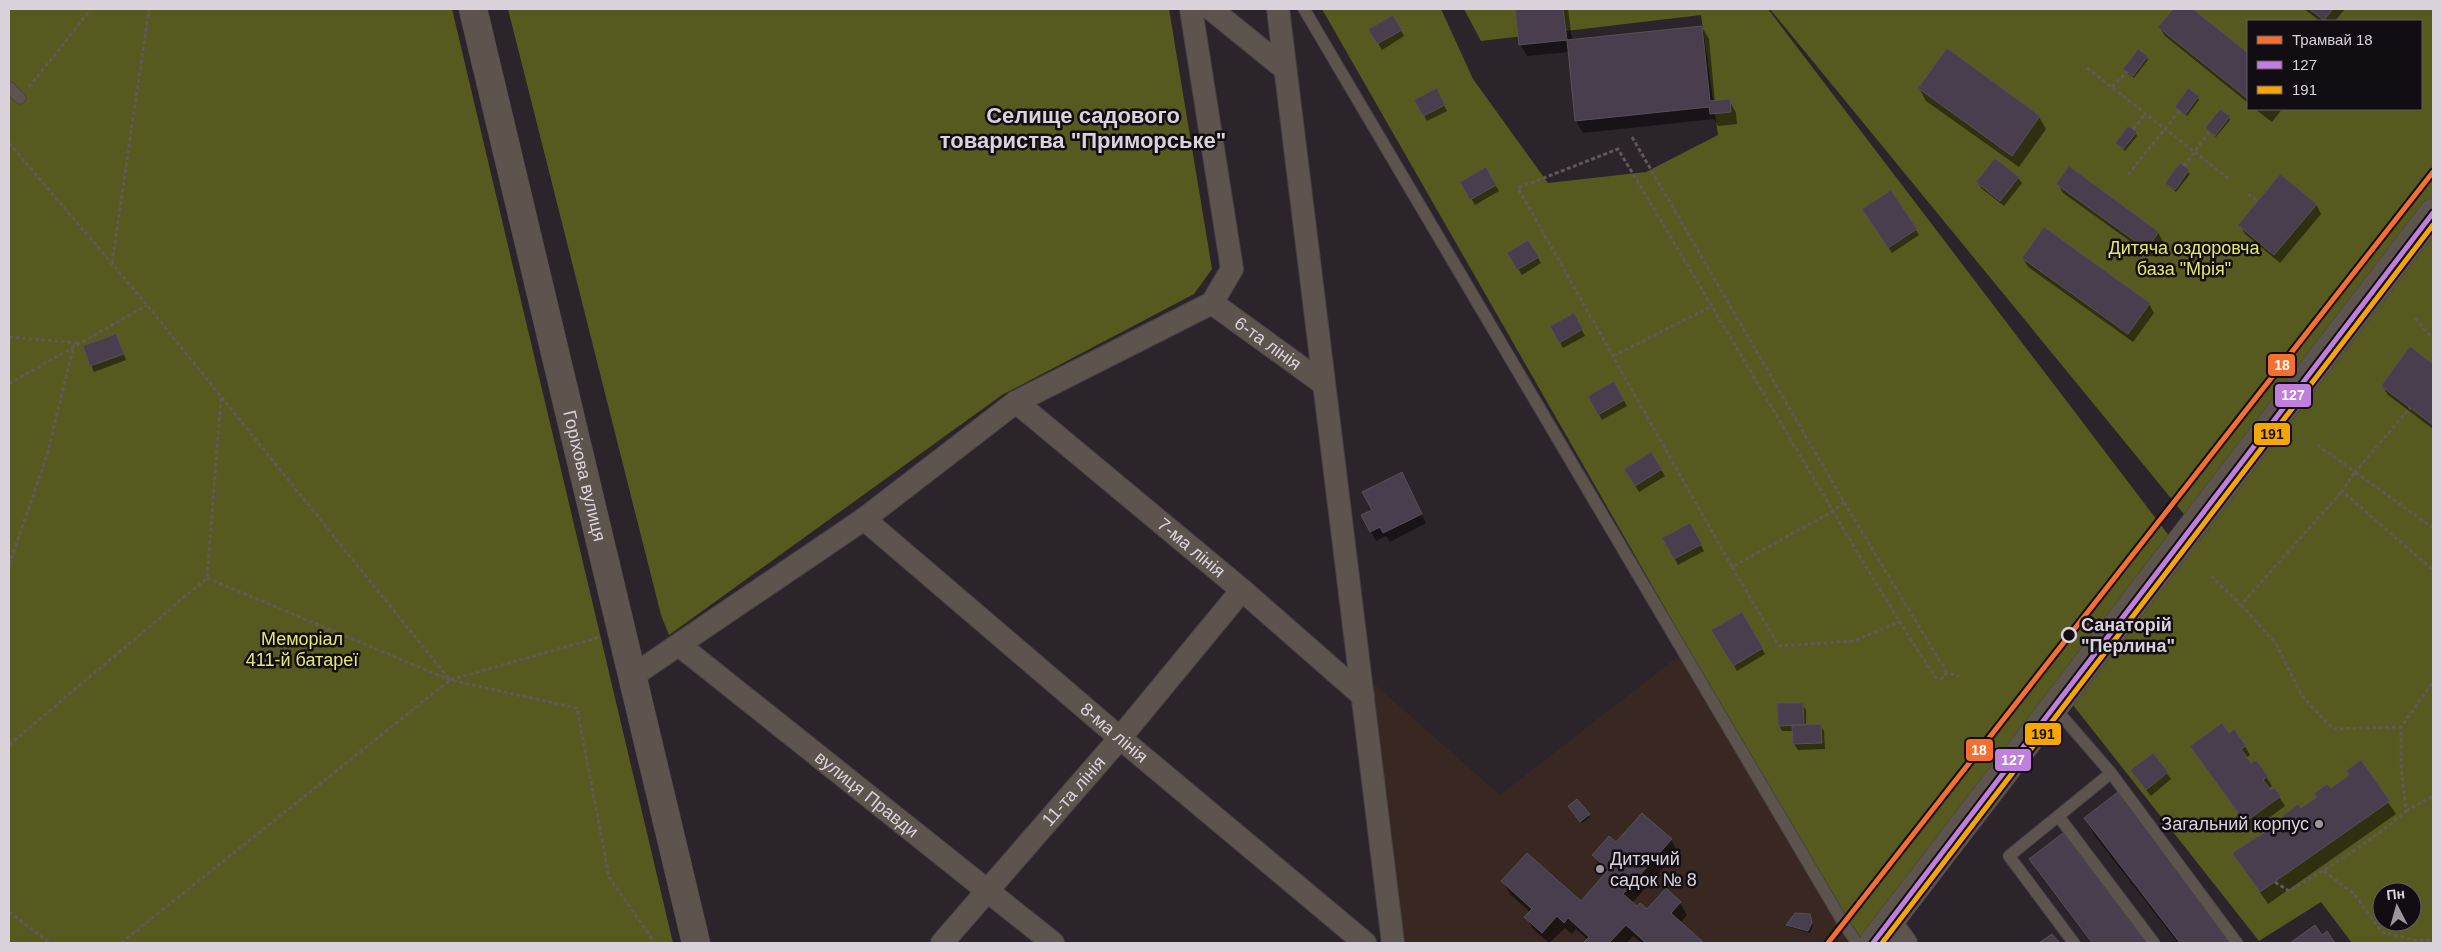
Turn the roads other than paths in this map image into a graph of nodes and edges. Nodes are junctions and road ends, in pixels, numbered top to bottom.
1 (473, 9) edge
2 (1191, 9) edge
3 (1211, 9) edge
4 (1278, 9) edge
5 (1304, 9) edge
6 (1285, 69) junction
7 (9, 87) edge
8 (20, 98) road end
9 (2433, 213) edge
10 (1212, 303) junction
11 (1324, 384) junction
12 (1016, 402) junction
13 (864, 519) junction
14 (1242, 590) junction
15 (679, 646) junction
16 (631, 677) junction
17 (1363, 696) junction
18 (2054, 707) junction
19 (1120, 738) junction
20 (2111, 773) junction
21 (2059, 817) junction
22 (988, 890) junction
23 (1890, 921) junction
24 (696, 943) edge
25 (942, 943) edge
26 (1054, 943) edge
27 (1365, 943) edge
28 (1393, 943) edge
29 (1857, 943) edge
30 (1873, 943) edge
31 (1906, 943) edge
32 (2074, 943) edge
33 (2154, 943) edge
34 (2237, 943) edge

1 - 16 street, Горіхова вулиця
2 - 10 street
3 - 6 street
4 - 6 street
5 - 29 lane
6 - 11 street
7 - 8 lane
9 - 18 street
10 - 11 street, 6-та лінія
10 - 12 street
11 - 17 street
12 - 13 street
12 - 14 street, 7-ма лінія
13 - 15 street
13 - 19 street, 8-ма лінія
14 - 17 street, 7-ма лінія
14 - 19 street, 11-та лінія
15 - 16 street
15 - 22 street, вулиця Правди
16 - 24 street, Горіхова вулиця
17 - 28 street
18 - 20 lane
18 - 23 street
19 - 22 street, 11-та лінія
19 - 27 street, 8-ма лінія
20 - 21 lane
20 - 34 lane
21 - 32 lane
21 - 33 lane
22 - 25 street, 11-та лінія
22 - 26 street, вулиця Правди
23 - 30 street
23 - 31 street

